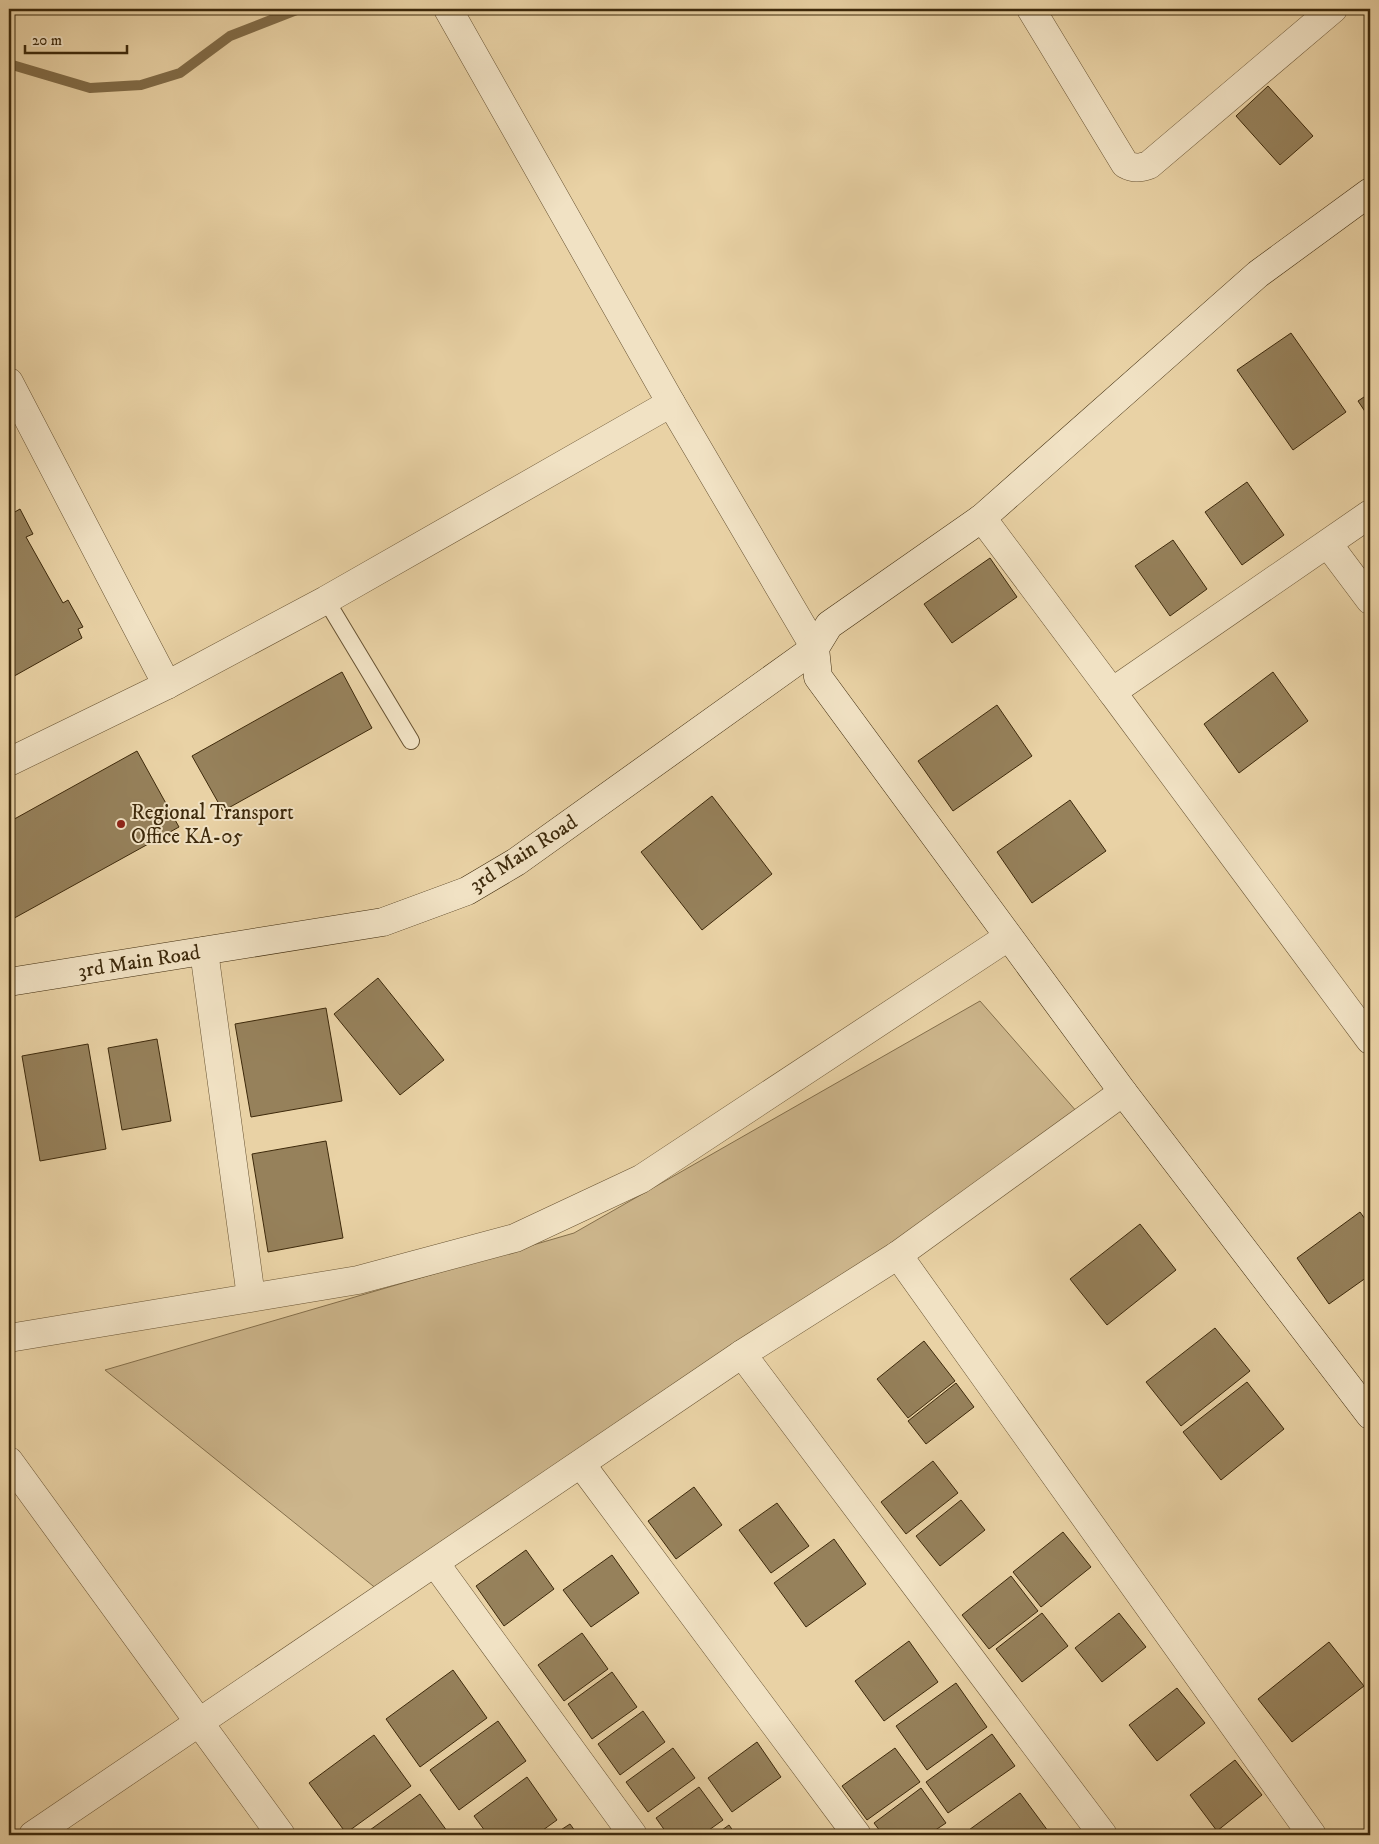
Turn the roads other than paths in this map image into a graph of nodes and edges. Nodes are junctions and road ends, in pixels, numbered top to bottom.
1 (448, 9) edge
2 (1030, 9) edge
3 (1333, 9) edge
4 (1370, 192) edge
5 (9, 382) edge
6 (671, 404) junction
7 (1370, 514) edge
8 (982, 518) junction
9 (1328, 544) junction
10 (326, 600) junction
11 (1370, 600) edge
12 (815, 648) junction
13 (167, 684) junction
14 (1112, 692) junction
15 (411, 741) dead end
16 (9, 762) edge
17 (1008, 937) junction
18 (204, 950) junction
19 (9, 982) edge
20 (1370, 1040) edge
21 (1123, 1092) junction
22 (898, 1255) junction
23 (251, 1297) junction
24 (9, 1338) edge
25 (742, 1354) junction
26 (1370, 1415) edge
27 (9, 1461) edge
28 (581, 1464) junction
29 (435, 1563) junction
30 (198, 1724) junction
31 (33, 1835) edge
32 (281, 1835) edge
33 (633, 1835) edge
34 (857, 1835) edge
35 (1103, 1835) edge
36 (1312, 1835) edge

1 - 6 street
2 - 3 street
4 - 8 street
5 - 13 street
6 - 10 street
6 - 12 street
7 - 9 street
8 - 12 street
8 - 14 street
9 - 11 street
9 - 14 street
10 - 13 street
10 - 15 lane
12 - 17 street
12 - 18 street, 3rd Main Road
13 - 16 street
14 - 20 street
17 - 21 street
17 - 23 street
18 - 19 street, 3rd Main Road
18 - 23 street
21 - 22 street
21 - 26 street
22 - 25 street
22 - 36 street
23 - 24 street
25 - 28 street
25 - 35 street
27 - 30 street
28 - 29 street
28 - 34 street
29 - 30 street
29 - 33 street
30 - 31 street
30 - 32 street

